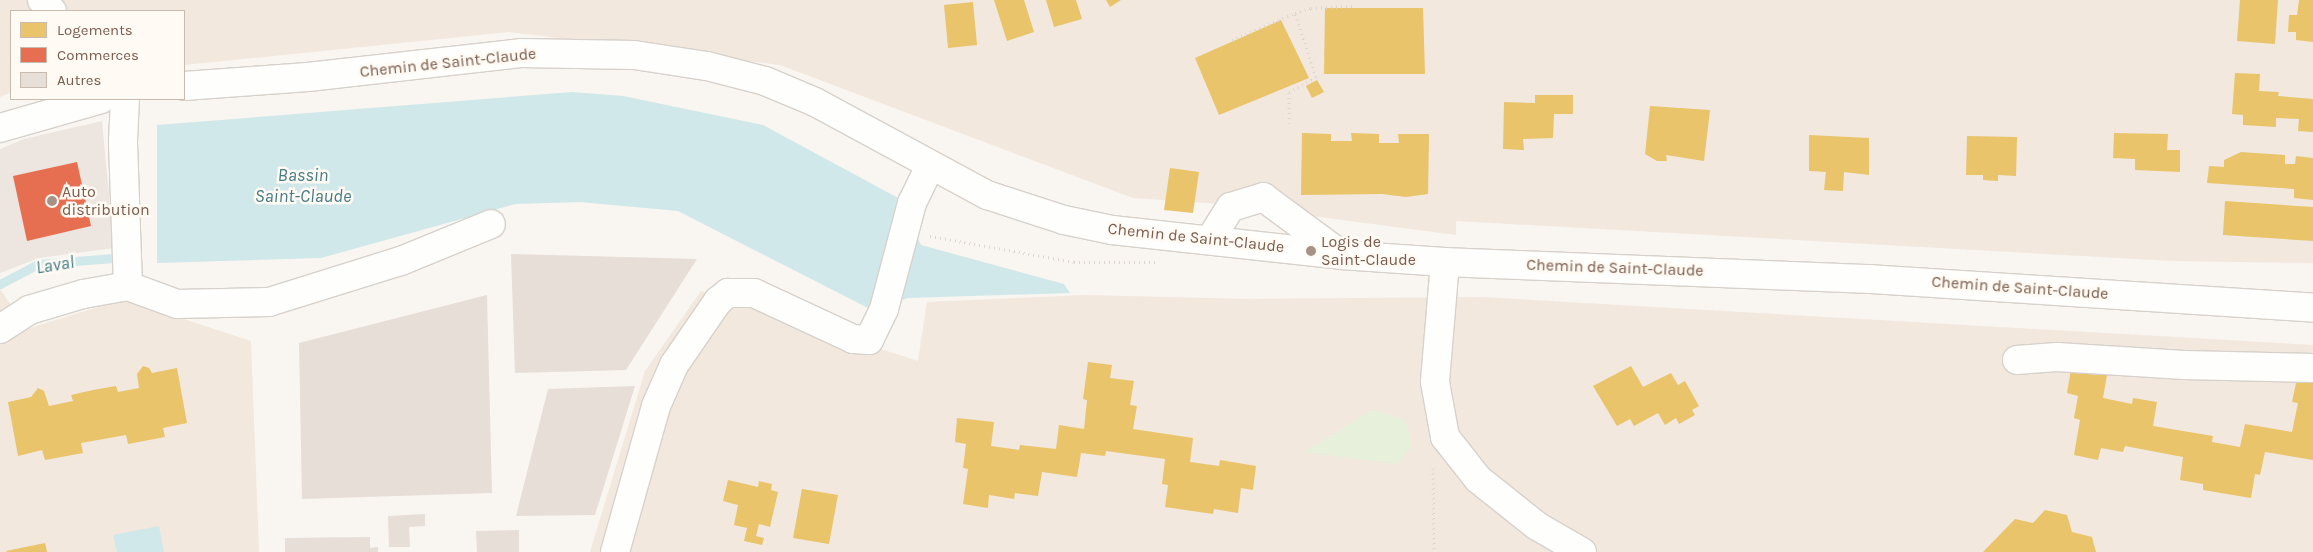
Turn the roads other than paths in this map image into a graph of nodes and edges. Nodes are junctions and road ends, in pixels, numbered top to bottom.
1 (42, 0) edge
2 (51, 10) edge
3 (185, 86) edge
4 (97, 100) edge
5 (124, 100) edge
6 (0, 128) edge
7 (930, 166) junction
8 (491, 224) dead end
9 (1210, 240) junction
10 (1341, 255) junction
11 (1445, 262) junction
12 (128, 286) junction
13 (2313, 308) edge
14 (0, 329) edge
15 (2017, 360) dead end
16 (2313, 368) edge
17 (615, 552) edge
18 (1582, 552) edge

1 - 2 street
3 - 7 street, Chemin de Saint-Claude
4 - 6 street
5 - 12 street
7 - 9 street, Chemin de Saint-Claude
7 - 17 street
8 - 12 street
9 - 10 street, Chemin de Saint-Claude
9 - 10 street
10 - 11 street, Chemin de Saint-Claude
11 - 13 street, Chemin de Saint-Claude
11 - 18 street
12 - 14 street
15 - 16 street

